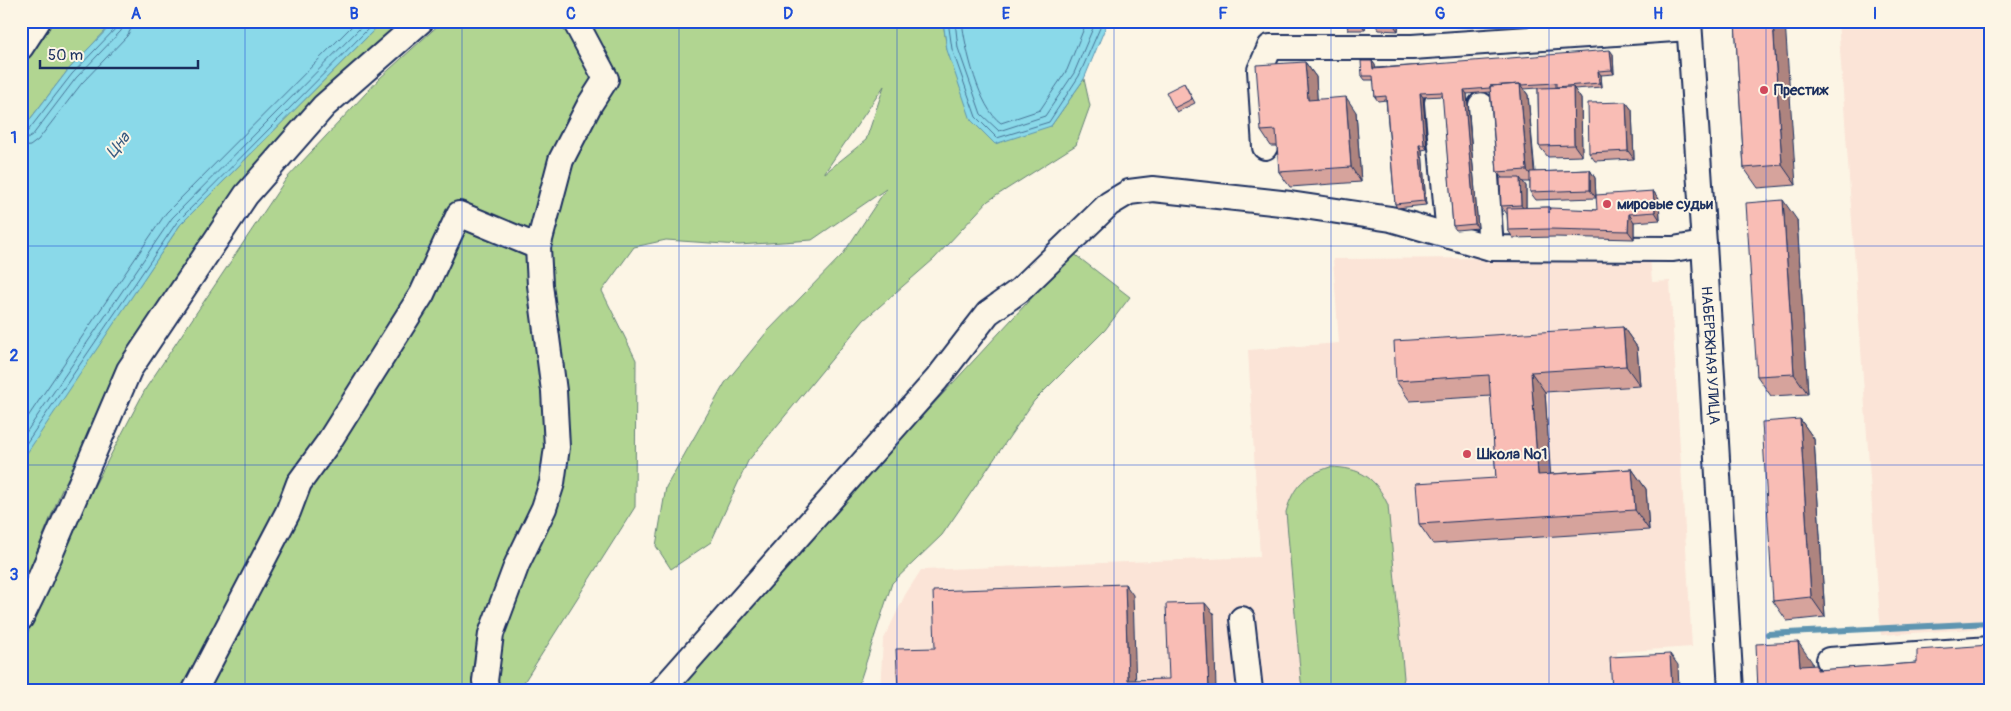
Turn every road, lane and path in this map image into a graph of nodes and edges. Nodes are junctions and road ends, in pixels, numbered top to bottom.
1 (38, 21) edge
2 (421, 21) edge
3 (575, 21) edge
4 (1689, 24) edge
5 (21, 47) edge
6 (1437, 103) dead end
7 (1481, 106) dead end
8 (1265, 147) edge
9 (1449, 236) junction
10 (1704, 244) junction
11 (538, 247) junction
12 (1490, 248) junction
13 (21, 618) edge
14 (1242, 619) dead end
15 (1986, 655) edge
16 (1829, 660) dead end
17 (195, 690) edge
18 (487, 690) edge
19 (662, 690) edge
20 (1250, 690) edge
21 (1731, 690) edge

1 - 5 street
2 - 13 street
3 - 11 street
4 - 8 street
4 - 10 street, НАБЕРЕЖНАЯ УЛИЦА
6 - 9 street
7 - 12 street
9 - 12 street
9 - 19 street
10 - 12 street
10 - 21 street, НАБЕРЕЖНАЯ УЛИЦА
11 - 17 street
11 - 18 street
14 - 20 street
15 - 16 street

